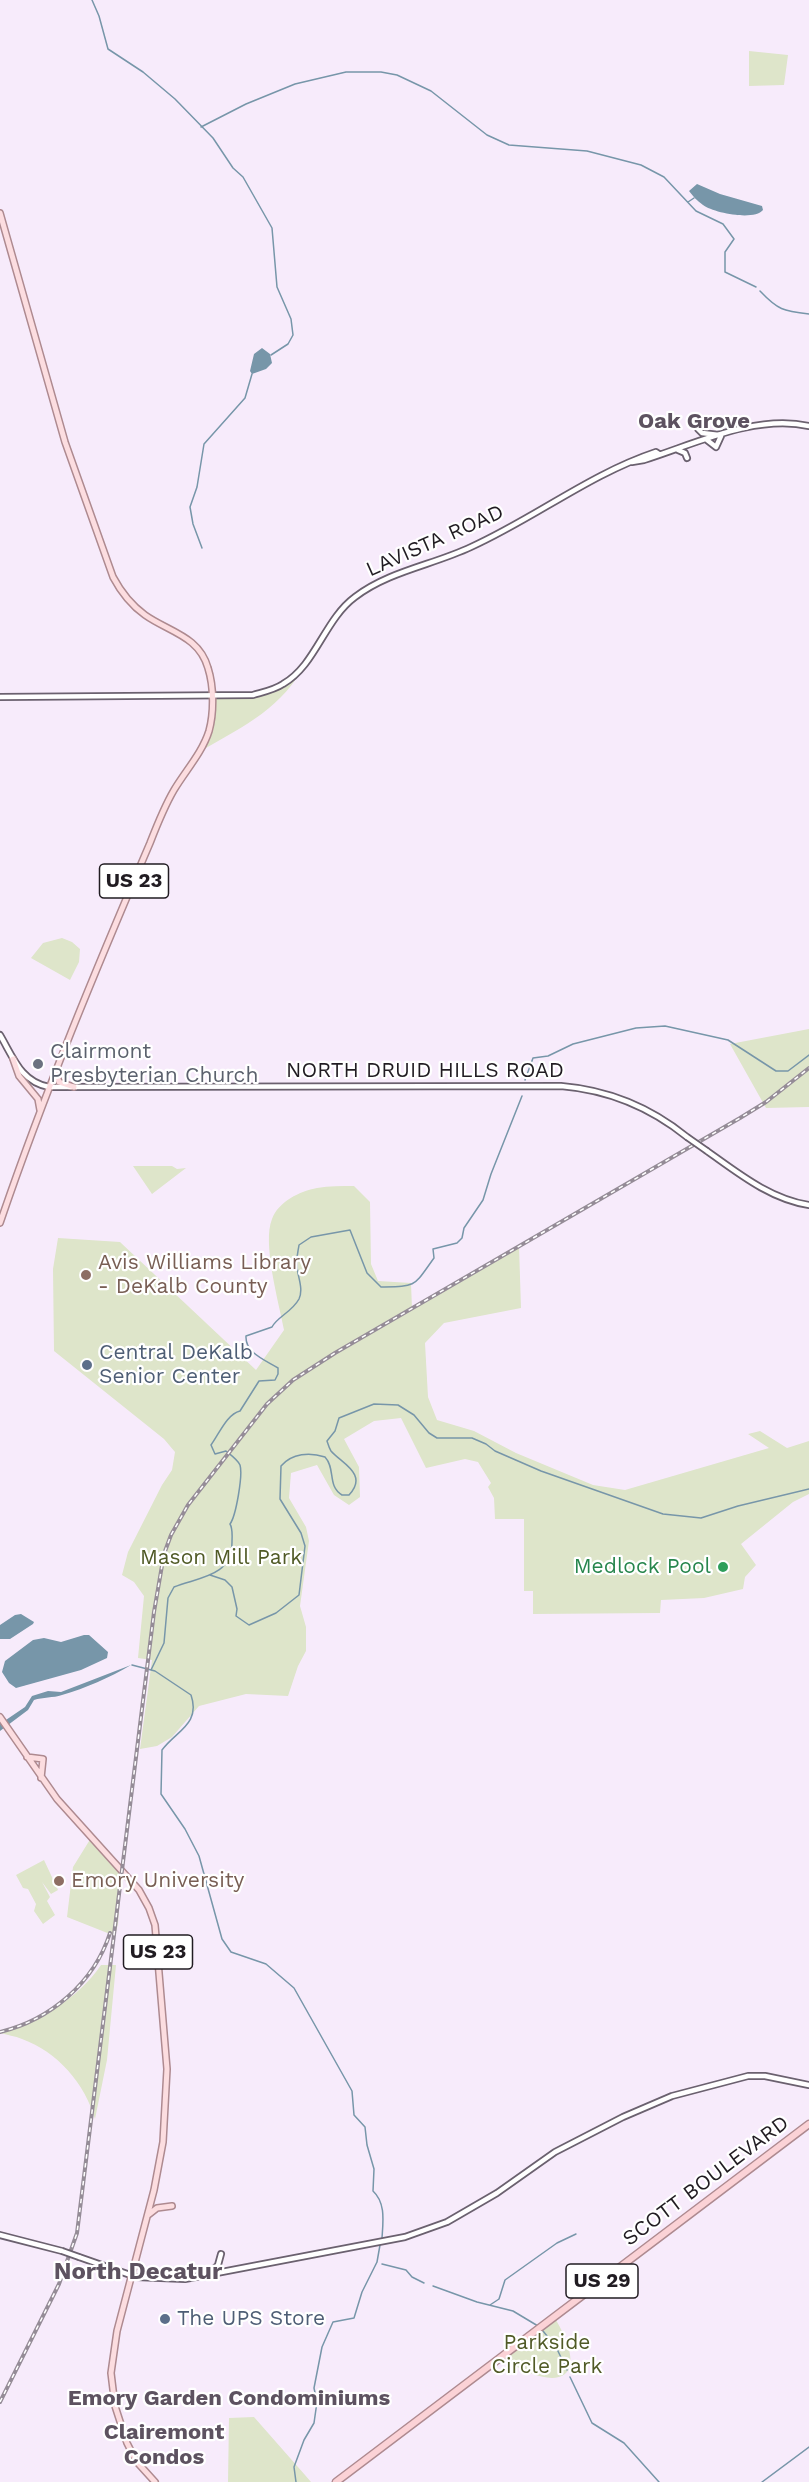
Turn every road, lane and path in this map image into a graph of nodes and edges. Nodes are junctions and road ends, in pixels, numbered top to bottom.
1 (0, 213) edge
2 (697, 421) dead end
3 (809, 426) edge
4 (723, 435) junction
5 (706, 440) junction
6 (675, 449) junction
7 (687, 458) dead end
8 (212, 696) junction
9 (0, 698) edge
10 (0, 1035) edge
11 (13, 1059) junction
12 (56, 1069) junction
13 (49, 1087) junction
14 (74, 1088) junction
15 (40, 1111) junction
16 (809, 1205) edge
17 (0, 1223) edge
18 (0, 1718) edge
19 (27, 1757) junction
20 (42, 1779) junction
21 (809, 2085) edge
22 (809, 2124) edge
23 (172, 2206) dead end
24 (147, 2216) junction
25 (0, 2235) edge
26 (221, 2254) dead end
27 (131, 2276) junction
28 (207, 2276) junction
29 (155, 2482) edge
30 (336, 2482) edge

1 - 8 main road, US 23
2 - 4 main road
3 - 4 main road, LAVISTA ROAD
4 - 5 main road, LAVISTA ROAD
4 - 5 main road
5 - 6 main road, LAVISTA ROAD
6 - 7 main road
6 - 8 main road, LAVISTA ROAD
8 - 9 main road, LAVISTA ROAD
8 - 12 main road, US 23
10 - 11 main road, NORTH DRUID HILLS ROAD
11 - 13 main road, NORTH DRUID HILLS ROAD
11 - 15 main road
12 - 13 main road, US 23
12 - 14 main road
13 - 14 main road, NORTH DRUID HILLS ROAD
13 - 15 main road, US 23
14 - 16 main road, NORTH DRUID HILLS ROAD, bridge
15 - 17 main road, US 23
18 - 19 main road, US 23
19 - 20 main road, US 23
19 - 20 main road
20 - 24 main road, US 23
21 - 28 main road
22 - 30 highway, SCOTT BOULEVARD / US 29
23 - 24 main road
24 - 27 main road, US 23
25 - 27 main road, bridge
26 - 28 main road
27 - 28 main road
27 - 29 main road, US 23

